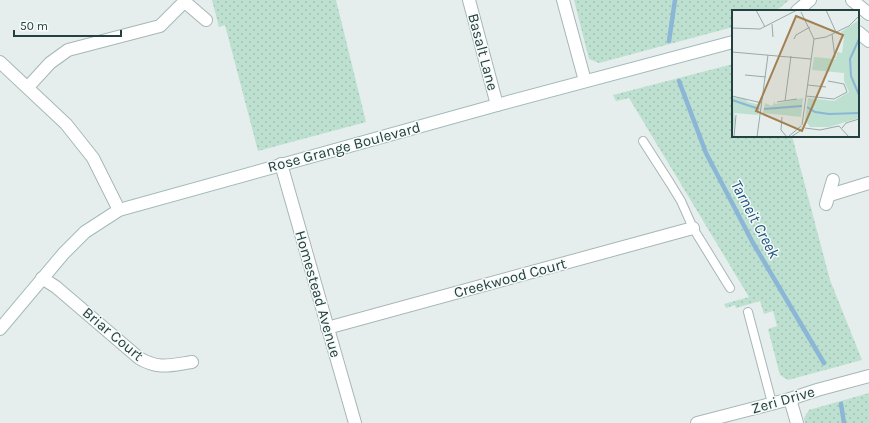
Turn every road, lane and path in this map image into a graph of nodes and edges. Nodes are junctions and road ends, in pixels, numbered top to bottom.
1 (469, 0) edge
2 (563, 0) edge
3 (811, 0) edge
4 (851, 0) edge
5 (186, 1) edge
6 (798, 10) edge
7 (814, 10) edge
8 (848, 10) edge
9 (869, 14) edge
10 (206, 20) dead end
11 (859, 33) edge
12 (869, 41) edge
13 (732, 42) edge
14 (0, 62) edge
15 (585, 81) junction
16 (28, 87) junction
17 (498, 105) junction
18 (643, 141) dead end
19 (281, 164) junction
20 (833, 180) dead end
21 (869, 183) edge
22 (119, 210) junction
23 (693, 228) junction
24 (42, 278) junction
25 (730, 288) dead end
26 (748, 312) dead end
27 (327, 328) junction
28 (0, 329) edge
29 (192, 362) dead end
30 (869, 376) edge
31 (790, 399) junction
32 (772, 403) junction
33 (355, 423) edge
34 (697, 423) edge
35 (797, 423) edge

1 - 17 street, Basalt Lane
2 - 15 street
3 - 6 street
3 - 7 street
4 - 8 street
4 - 9 street
5 - 10 street
5 - 16 street
11 - 12 street
13 - 15 street, Rose Grange Boulevard
14 - 16 street
15 - 17 street, Rose Grange Boulevard
16 - 22 street
17 - 19 street, Rose Grange Boulevard
18 - 23 lane
19 - 22 street, Rose Grange Boulevard
19 - 27 street, Homestead Avenue
20 - 21 street
22 - 24 street, Rose Grange Boulevard
23 - 25 lane
23 - 27 street, Creekwood Court
24 - 28 street, Rose Grange Boulevard
24 - 29 street, Briar Court
26 - 32 lane
27 - 33 street, Homestead Avenue
30 - 31 street, Zeri Drive
31 - 32 street, Zeri Drive
31 - 35 street
32 - 34 street, Zeri Drive

